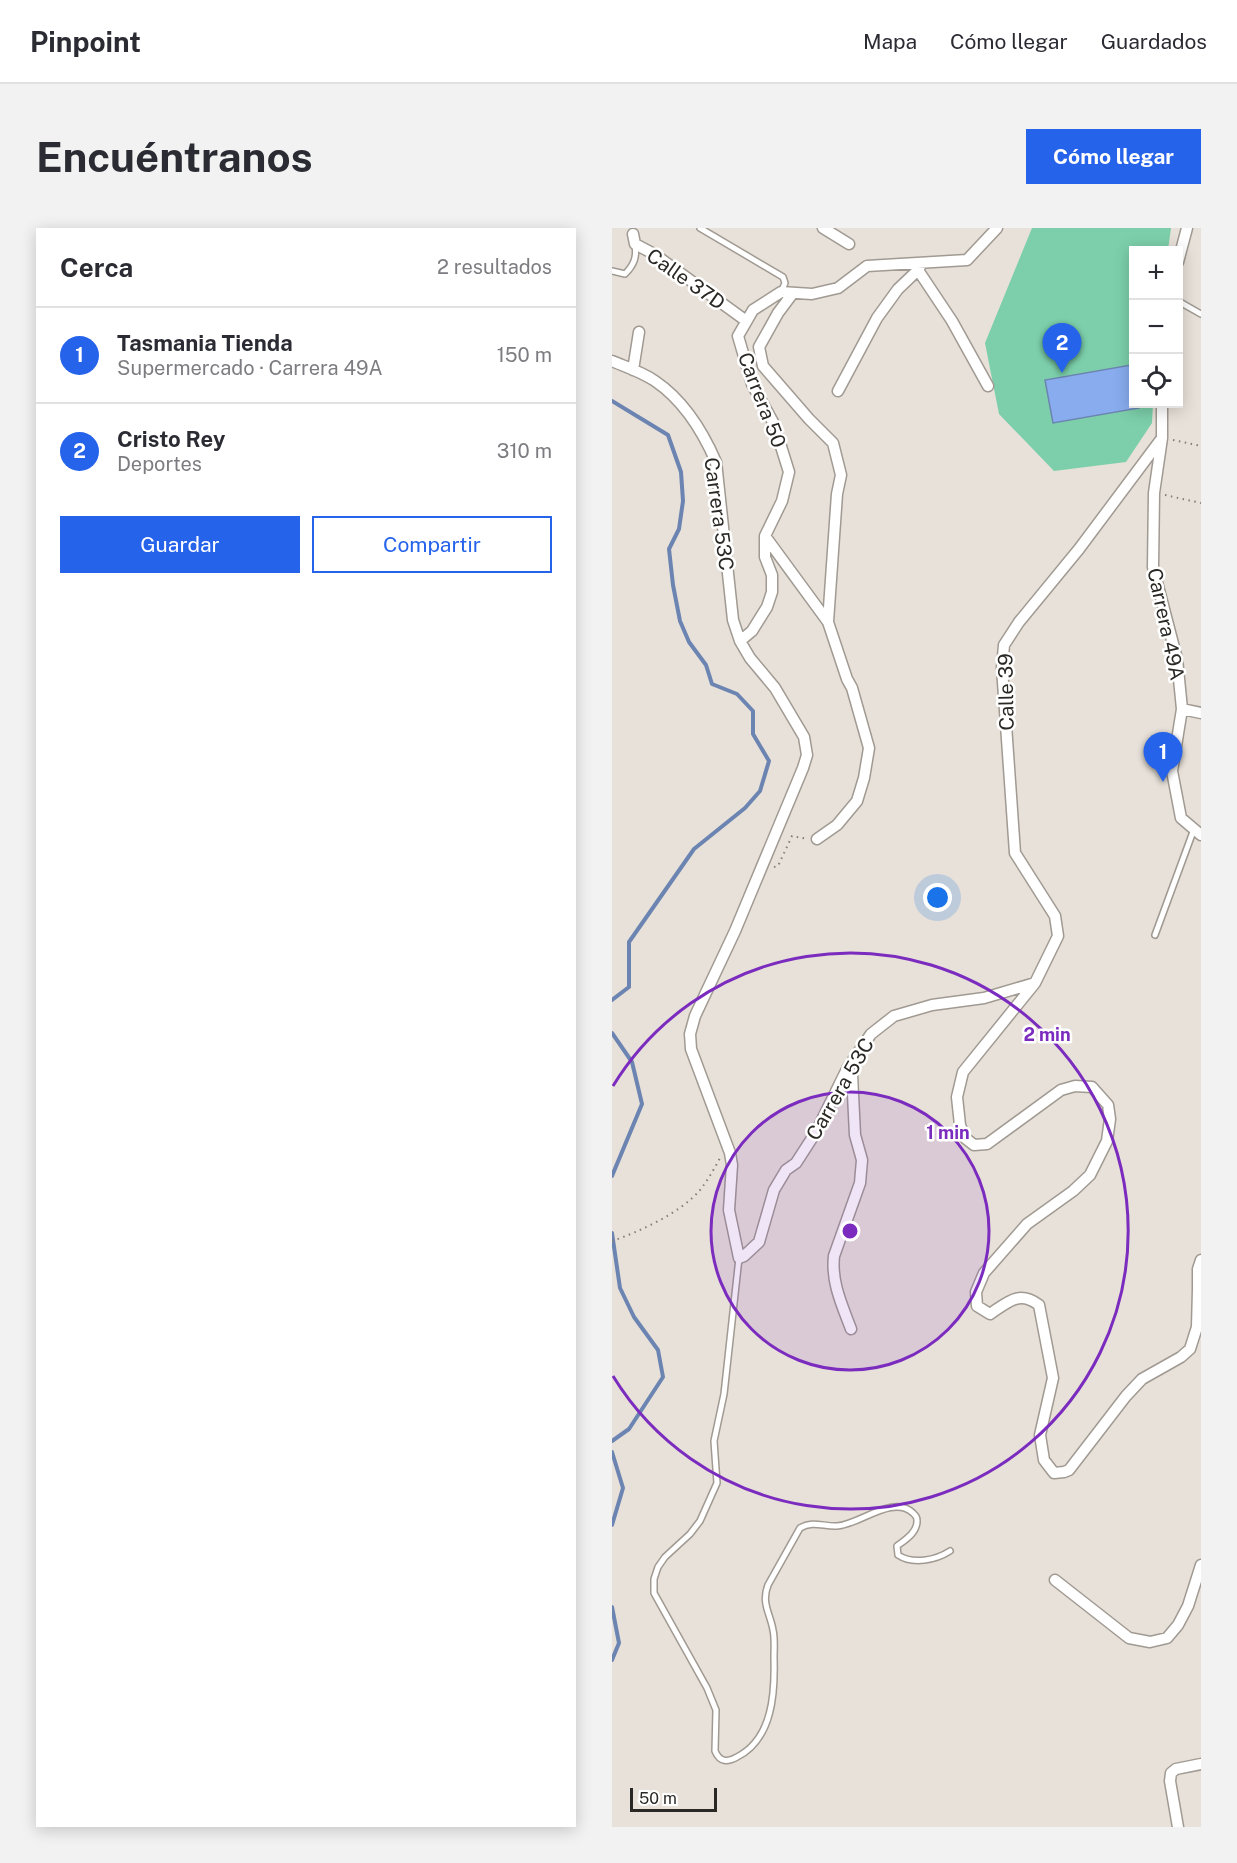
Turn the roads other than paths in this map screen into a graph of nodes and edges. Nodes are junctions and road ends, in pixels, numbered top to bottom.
1 (700, 228) edge
2 (823, 228) edge
3 (997, 228) edge
4 (1187, 228) edge
5 (633, 235) edge
6 (849, 244) dead end
7 (1183, 246) edge
8 (920, 267) junction
9 (612, 271) edge
10 (781, 292) junction
11 (793, 293) junction
12 (1183, 303) edge
13 (1201, 314) edge
14 (746, 321) junction
15 (639, 332) dead end
16 (612, 361) edge
17 (633, 370) junction
18 (988, 386) dead end
19 (838, 391) dead end
20 (1162, 408) edge
21 (1162, 438) junction
22 (765, 536) junction
23 (828, 622) junction
24 (740, 641) junction
25 (1182, 709) junction
26 (1201, 713) edge
27 (1197, 832) edge
28 (817, 839) road end
29 (1155, 935) dead end
30 (1035, 983) junction
31 (847, 1069) junction
32 (739, 1258) junction
33 (1201, 1260) edge
34 (1200, 1292) edge
35 (851, 1329) dead end
36 (950, 1551) dead end
37 (1201, 1565) edge
38 (1055, 1580) dead end
39 (1201, 1764) edge
40 (1178, 1827) edge

1 - 10 lane
2 - 6 street
3 - 8 street
4 - 7 street
5 - 9 lane, Calle 37D
5 - 14 street, Calle 37D
8 - 11 street
8 - 18 street
8 - 19 street
10 - 11 street
10 - 14 street
11 - 23 street
12 - 13 lane
14 - 22 street, Carrera 50
15 - 17 street
16 - 17 street, Carrera 53C
17 - 24 street, Carrera 53C
20 - 21 street, Carrera 49A
21 - 25 street, Carrera 49A
21 - 30 street, Calle 39
22 - 23 street
22 - 24 street
23 - 28 street
24 - 32 street, Carrera 53C
25 - 26 street
25 - 27 street, Carrera 49A
27 - 29 lane
30 - 31 street, Carrera 53C
30 - 34 street, Calle 39
31 - 32 street, Carrera 53C
31 - 35 street
32 - 36 lane
33 - 34 street
37 - 38 street
39 - 40 street

